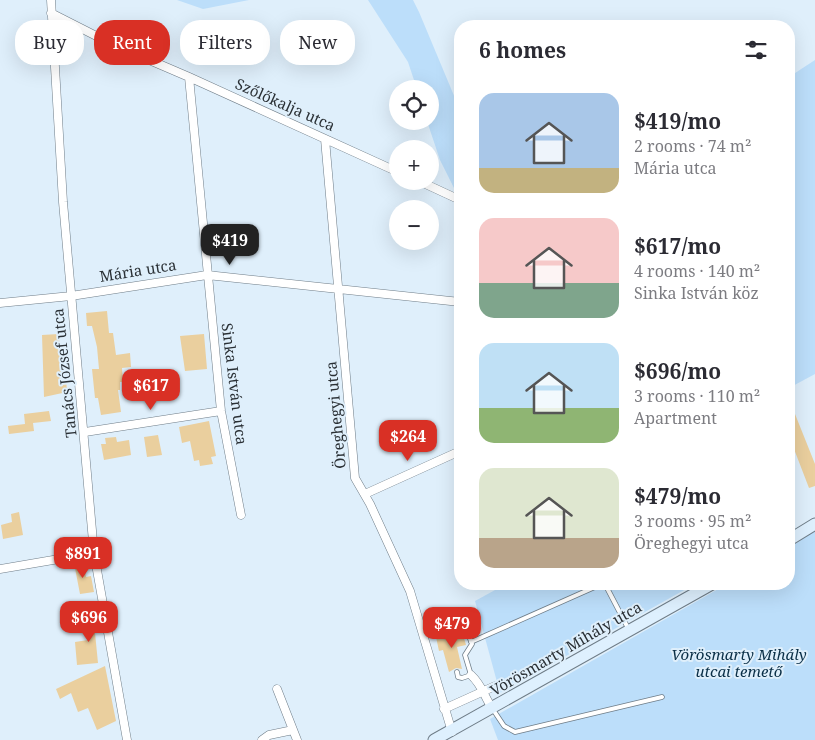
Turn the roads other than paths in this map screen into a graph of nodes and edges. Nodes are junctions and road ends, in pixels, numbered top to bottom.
1 (51, 0) edge
2 (51, 13) junction
3 (189, 76) junction
4 (325, 139) junction
5 (389, 168) edge
6 (438, 190) edge
7 (454, 197) edge
8 (208, 275) junction
9 (340, 288) junction
10 (71, 296) junction
11 (454, 301) edge
12 (0, 302) edge
13 (221, 412) junction
14 (84, 432) junction
15 (454, 454) edge
16 (365, 494) junction
17 (241, 515) dead end
18 (815, 524) edge
19 (795, 536) edge
20 (94, 552) junction
21 (0, 569) edge
22 (588, 590) edge
23 (608, 590) edge
24 (701, 590) edge
25 (466, 628) dead end
26 (629, 630) junction
27 (471, 642) junction
28 (457, 672) dead end
29 (471, 675) junction
30 (495, 686) dead end
31 (277, 689) dead end
32 (483, 691) junction
33 (662, 696) dead end
34 (444, 708) junction
35 (492, 708) junction
36 (293, 730) junction
37 (452, 732) junction
38 (126, 740) edge
39 (262, 740) edge
40 (296, 740) edge
41 (434, 740) edge

1 - 2 street, Tanács József utca
2 - 3 street, Szőlőkalja utca
2 - 10 street, Tanács József utca
3 - 4 street, Szőlőkalja utca
3 - 8 street, Sinka István utca
4 - 5 street, Szőlőkalja utca
4 - 9 street, Öreghegyi utca
6 - 7 street
8 - 9 street, Mária utca
8 - 10 street, Mária utca
8 - 13 street, Sinka István utca
9 - 11 street, Mária utca
9 - 16 street, Öreghegyi utca
10 - 12 street, Mária utca
10 - 14 street, Tanács József utca
13 - 14 street
13 - 17 street, Sinka István utca
14 - 20 street, Tanács József utca
15 - 16 street
16 - 34 street, Öreghegyi utca
18 - 19 main road
20 - 21 street
20 - 38 street, Tanács József utca
22 - 27 lane
23 - 26 lane
24 - 26 main road, Vörösmarty Mihály utca
25 - 27 lane
26 - 35 main road, Vörösmarty Mihály utca
27 - 29 lane
28 - 29 lane
29 - 32 street
30 - 32 street
31 - 36 street
32 - 34 street
32 - 35 street
33 - 35 lane
34 - 37 street, Öreghegyi utca
35 - 37 main road, Vörösmarty Mihály utca
36 - 39 street
36 - 40 street
37 - 41 main road, Vörösmarty Mihály utca

